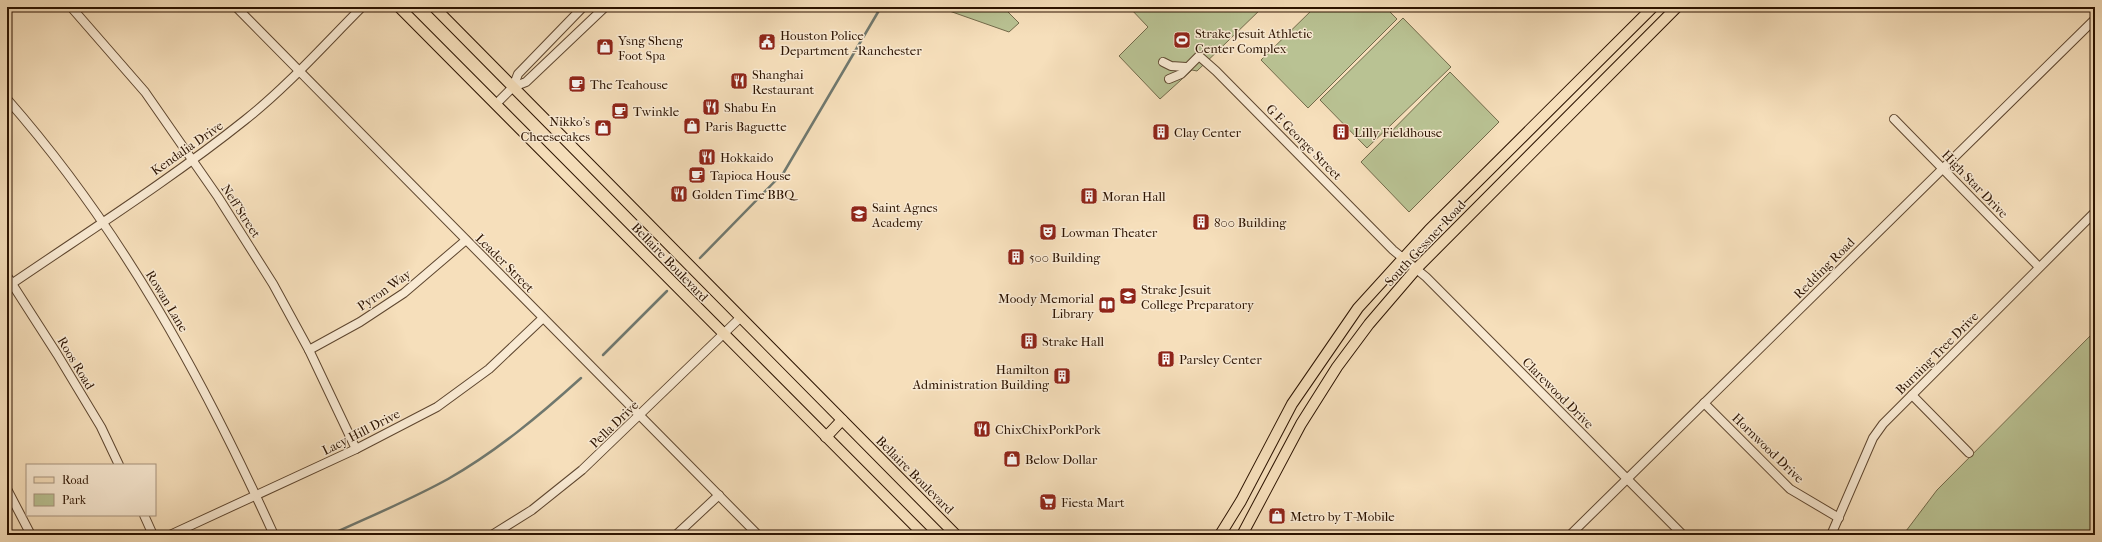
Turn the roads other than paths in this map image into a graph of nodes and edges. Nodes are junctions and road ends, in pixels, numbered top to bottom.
1 (72, 7) edge
2 (236, 7) edge
3 (362, 7) edge
4 (399, 7) edge
5 (434, 7) edge
6 (583, 7) edge
7 (605, 7) edge
8 (1653, 7) edge
9 (1677, 7) edge
10 (1642, 18) junction
11 (2095, 19) edge
12 (566, 25) junction
13 (1654, 30) junction
14 (576, 35) junction
15 (1162, 62) dead end
16 (1186, 67) junction
17 (298, 70) junction
18 (1169, 79) dead end
19 (513, 87) junction
20 (1567, 92) junction
21 (7, 99) edge
22 (496, 104) junction
23 (1580, 105) junction
24 (1894, 119) dead end
25 (193, 159) junction
26 (1491, 168) junction
27 (1943, 169) junction
28 (1503, 181) junction
29 (2095, 212) edge
30 (103, 221) junction
31 (466, 240) junction
32 (1404, 258) junction
33 (2039, 267) junction
34 (1417, 268) junction
35 (9, 282) edge
36 (740, 317) junction
37 (543, 318) junction
38 (723, 334) junction
39 (309, 350) junction
40 (1912, 395) junction
41 (1704, 403) junction
42 (640, 416) junction
43 (842, 420) junction
44 (826, 436) junction
45 (356, 449) junction
46 (1969, 453) dead end
47 (119, 464) edge
48 (1627, 479) junction
49 (7, 489) edge
50 (719, 495) junction
51 (256, 496) junction
52 (144, 516) edge
53 (1839, 518) junction
54 (951, 533) edge
55 (31, 535) edge
56 (153, 535) edge
57 (170, 535) edge
58 (274, 535) edge
59 (492, 535) edge
60 (676, 535) edge
61 (758, 535) edge
62 (924, 535) edge
63 (1220, 535) edge
64 (1242, 535) edge
65 (1570, 535) edge
66 (1683, 535) edge
67 (1831, 535) edge

1 - 25 street, Neff Street
2 - 17 street, Leader Street
3 - 17 street, Kendalia Drive
4 - 22 main road, Bellaire Boulevard
5 - 19 main road, Bellaire Boulevard
6 - 12 street
7 - 14 street
8 - 10 main road, South Gessner Road
9 - 13 main road, South Gessner Road
10 - 13 main road
10 - 20 main road, South Gessner Road
11 - 27 street, Redding Road
12 - 14 street
12 - 19 street
13 - 23 main road, South Gessner Road
14 - 19 street
15 - 16 street
16 - 18 street, G E George Street
16 - 32 street, G E George Street
17 - 25 street, Kendalia Drive
17 - 31 street, Leader Street
19 - 22 street
19 - 36 main road, Bellaire Boulevard
20 - 23 main road
20 - 26 main road, South Gessner Road
21 - 30 street, Rowan Lane
22 - 38 main road, Bellaire Boulevard
23 - 28 main road, South Gessner Road
24 - 27 street, High Star Drive
25 - 30 street, Kendalia Drive
25 - 39 street, Neff Street
26 - 28 main road
26 - 32 main road, South Gessner Road
27 - 33 street, High Star Drive
27 - 41 street, Redding Road
28 - 34 main road, South Gessner Road
29 - 33 street, Burning Tree Drive
30 - 35 street, Kendalia Drive
30 - 51 street, Rowan Lane
31 - 37 street, Leader Street
31 - 39 street, Pyron Way
32 - 34 street, Clarewood Drive
32 - 63 main road, South Gessner Road
33 - 40 street, Burning Tree Drive
34 - 48 street, Clarewood Drive
34 - 64 main road, South Gessner Road
35 - 47 street, Roos Road
36 - 38 street, Pella Drive
36 - 43 main road, Bellaire Boulevard
37 - 42 street, Leader Street
37 - 45 street, Lacy Hill Drive
38 - 42 street, Pella Drive
38 - 44 main road, Bellaire Boulevard
39 - 45 street, Neff Street
40 - 46 street
40 - 53 street, Burning Tree Drive
41 - 48 street, Redding Road
41 - 53 street, Hornwood Drive
42 - 50 street, Leader Street
42 - 59 street, Pella Drive
43 - 44 main road
43 - 54 main road, Bellaire Boulevard
44 - 62 main road, Bellaire Boulevard
45 - 51 street, Lacy Hill Drive
48 - 65 street, Redding Road
48 - 66 street, Clarewood Drive
49 - 55 street
50 - 60 street
50 - 61 street, Leader Street
51 - 57 street, Lacy Hill Drive
51 - 58 street, Rowan Lane
52 - 56 street
53 - 67 street, Burning Tree Drive

